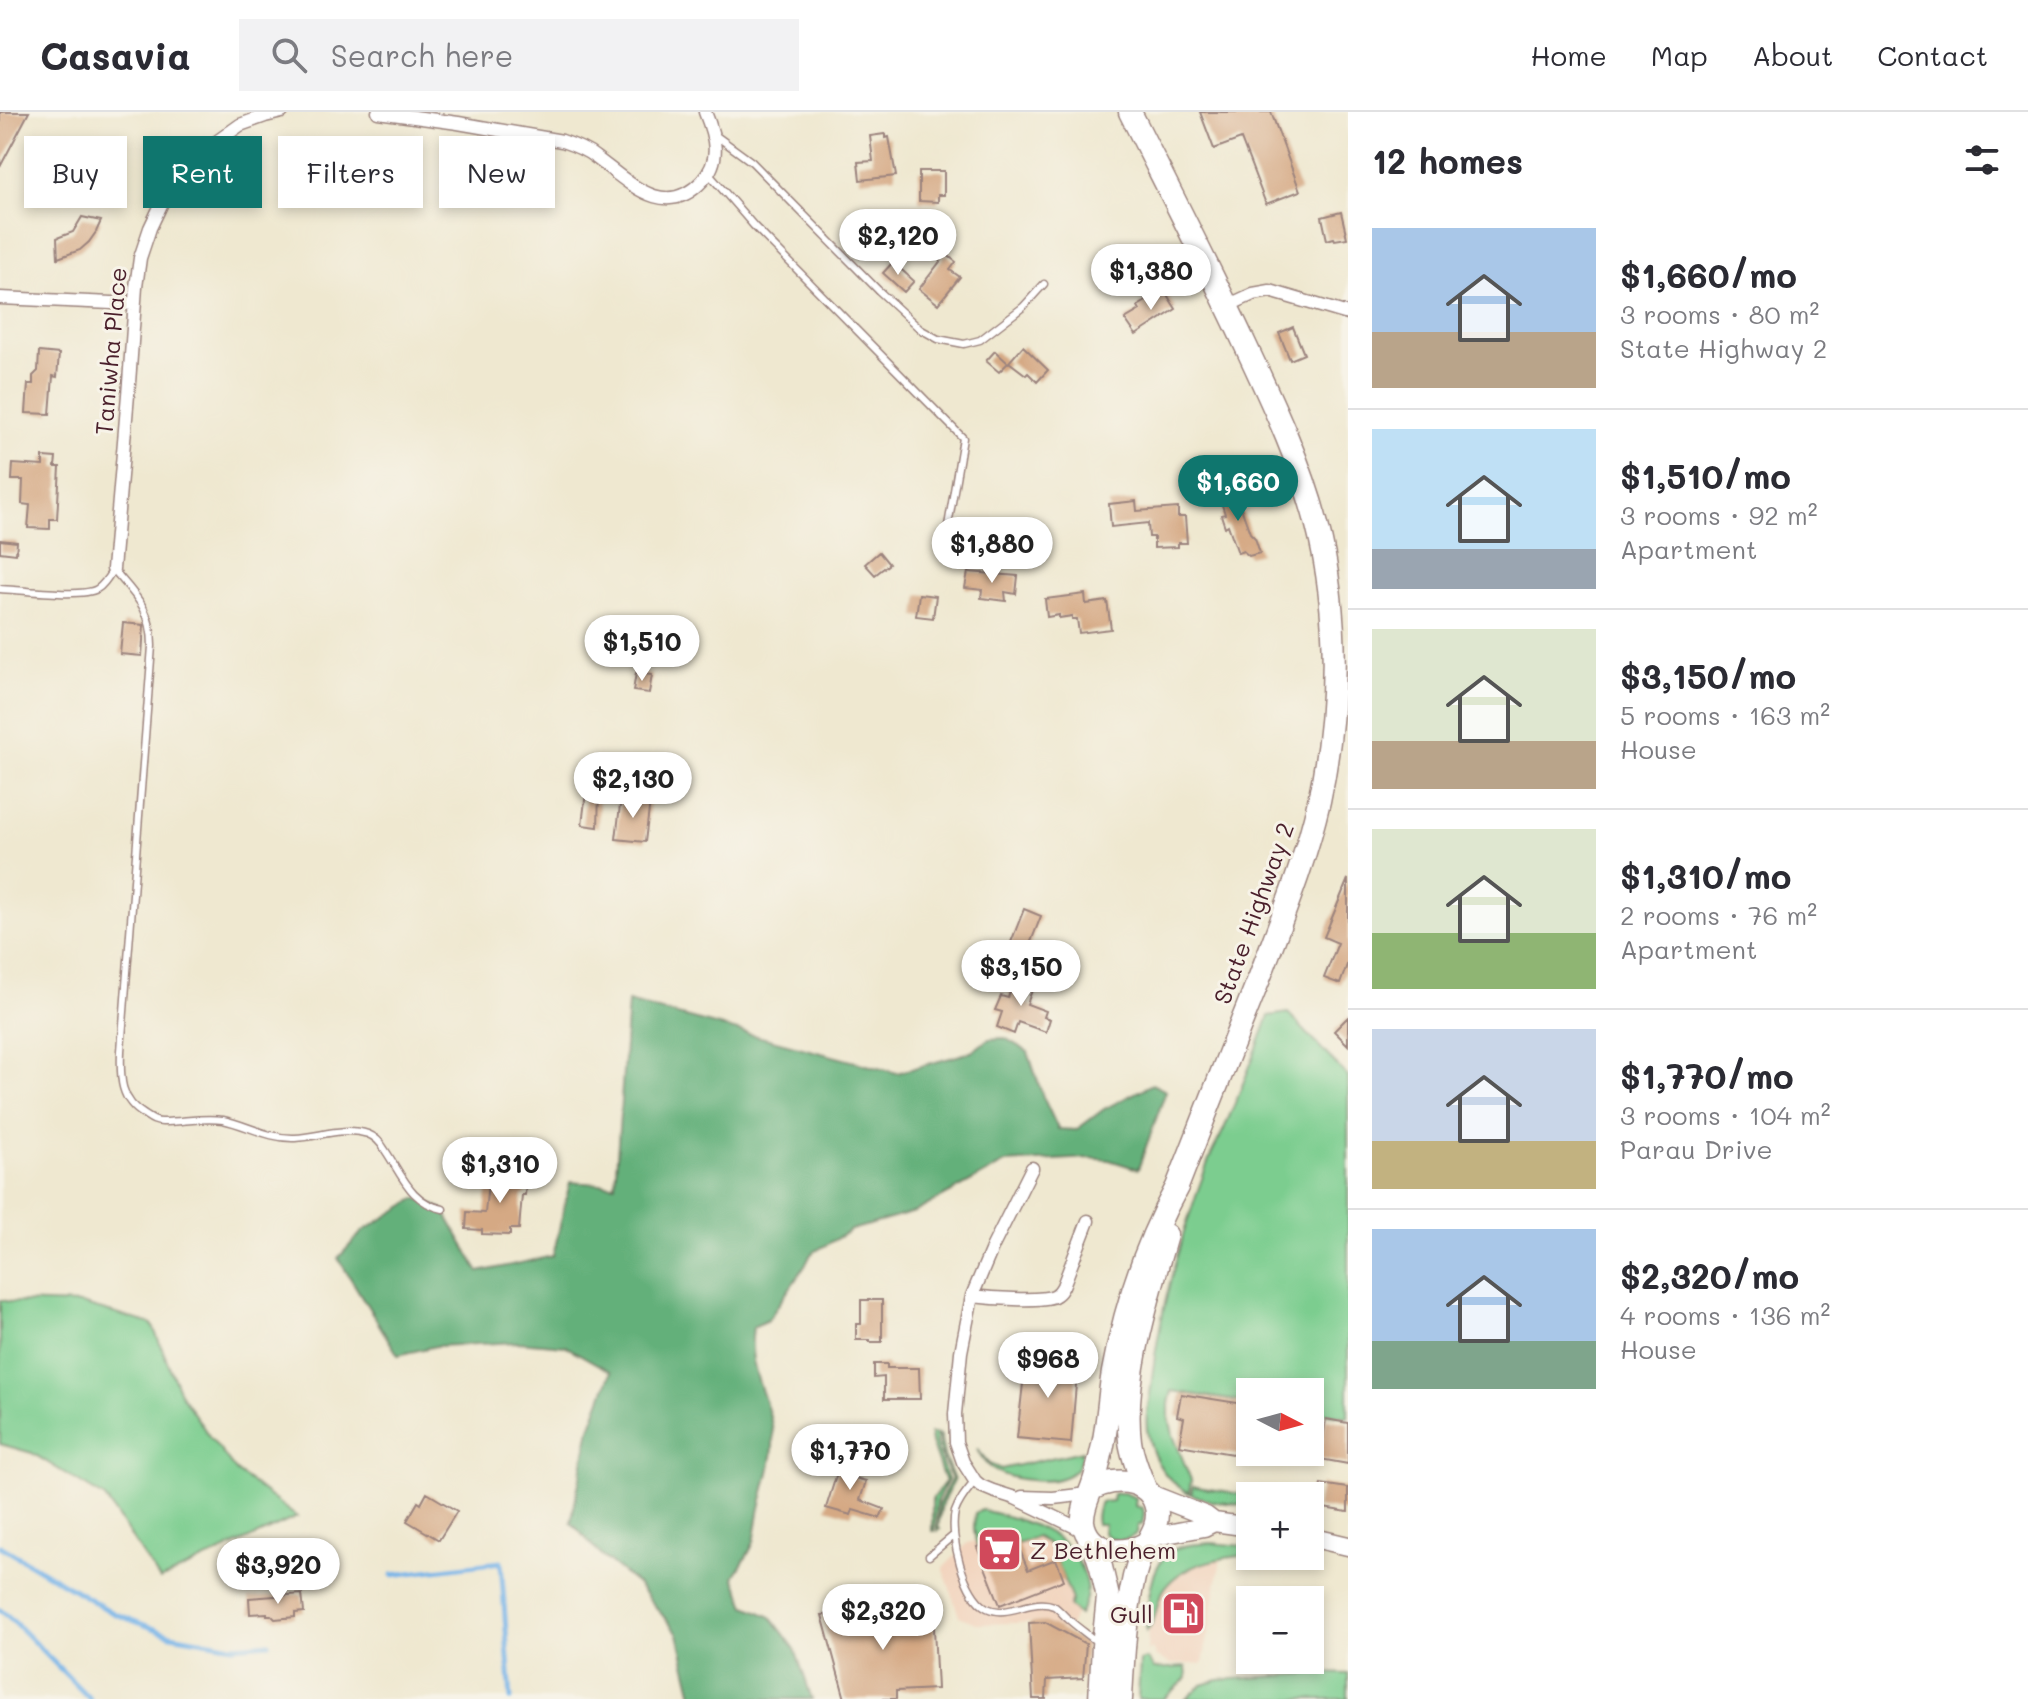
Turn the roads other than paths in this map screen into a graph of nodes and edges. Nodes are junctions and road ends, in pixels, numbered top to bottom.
1 (282, 112) edge
2 (378, 112) edge
3 (705, 112) edge
4 (1130, 112) edge
5 (459, 117) edge
6 (714, 134) junction
7 (709, 174) junction
8 (1044, 284) dead end
9 (0, 298) edge
10 (134, 304) junction
11 (1227, 306) junction
12 (1348, 314) edge
13 (948, 526) dead end
14 (113, 569) junction
15 (0, 589) edge
16 (1032, 1168) dead end
17 (1177, 1187) junction
18 (443, 1209) dead end
19 (1088, 1221) dead end
20 (972, 1296) junction
21 (975, 1481) junction
22 (1148, 1491) junction
23 (1090, 1492) junction
24 (1015, 1498) junction
25 (1214, 1522) junction
26 (1236, 1525) edge
27 (954, 1535) junction
28 (1090, 1537) junction
29 (1149, 1540) junction
30 (1324, 1540) edge
31 (1348, 1546) edge
32 (929, 1556) dead end
33 (1103, 1646) junction
34 (1100, 1699) edge
35 (1121, 1699) edge

1 - 10 street, Taniwha Place
2 - 5 street
3 - 6 street
4 - 11 highway, State Highway 2
5 - 7 street
6 - 7 street
6 - 8 lane
7 - 13 lane
9 - 10 street
10 - 14 street, Taniwha Place
11 - 12 street
11 - 17 highway, State Highway 2
14 - 15 lane
14 - 18 lane
16 - 20 street
17 - 22 highway, State Highway 2
17 - 23 highway, State Highway 2
19 - 20 street
20 - 21 street
21 - 24 street
21 - 27 lane
22 - 23 highway
22 - 25 street
22 - 29 highway
23 - 24 street
23 - 28 highway
24 - 28 street
25 - 26 street
25 - 29 street
27 - 32 lane
27 - 33 lane
28 - 29 highway
28 - 33 highway
29 - 35 highway
30 - 31 street
33 - 34 highway

